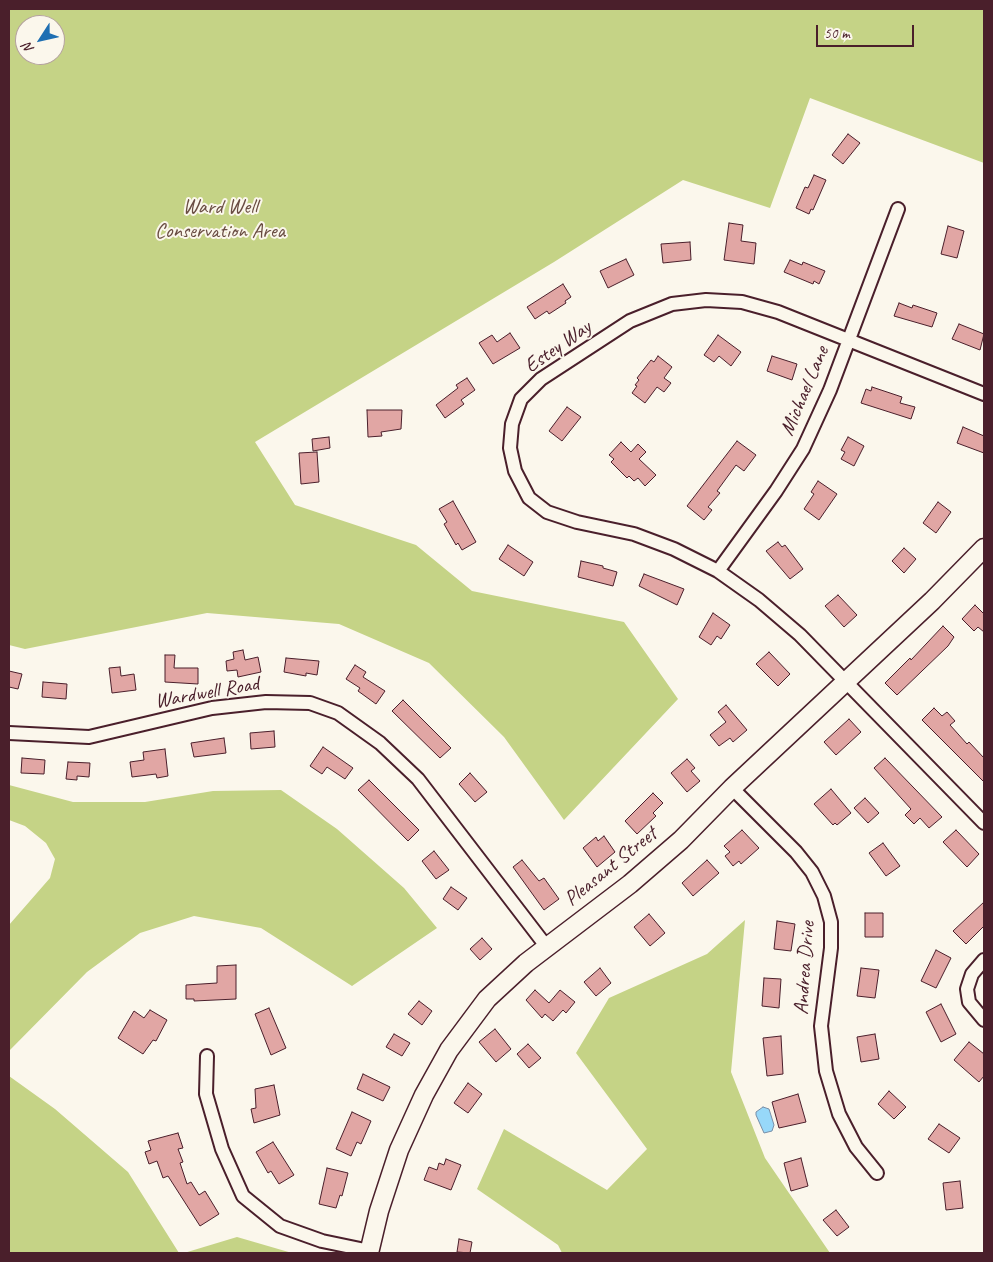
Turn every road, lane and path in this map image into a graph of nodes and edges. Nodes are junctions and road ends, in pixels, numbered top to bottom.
1 (898, 209) dead end
2 (848, 340) junction
3 (984, 394) edge
4 (984, 548) edge
5 (718, 571) junction
6 (846, 681) junction
7 (9, 733) edge
8 (732, 788) junction
9 (984, 823) edge
10 (546, 946) junction
11 (984, 960) edge
12 (984, 1020) edge
13 (206, 1056) dead end
14 (876, 1173) dead end
15 (369, 1252) edge

1 - 2 street, Michael Lane
2 - 3 street, Estey Way
2 - 5 street, Michael Lane
2 - 5 street, Estey Way
4 - 6 main road, Pleasant Street
5 - 6 street, Estey Way
6 - 8 main road, Pleasant Street
6 - 9 street, Estey Way
7 - 10 street, Wardwell Road
8 - 10 main road, Pleasant Street
8 - 14 street, Andrea Drive
10 - 15 main road, Pleasant Street
11 - 12 street
13 - 15 street

